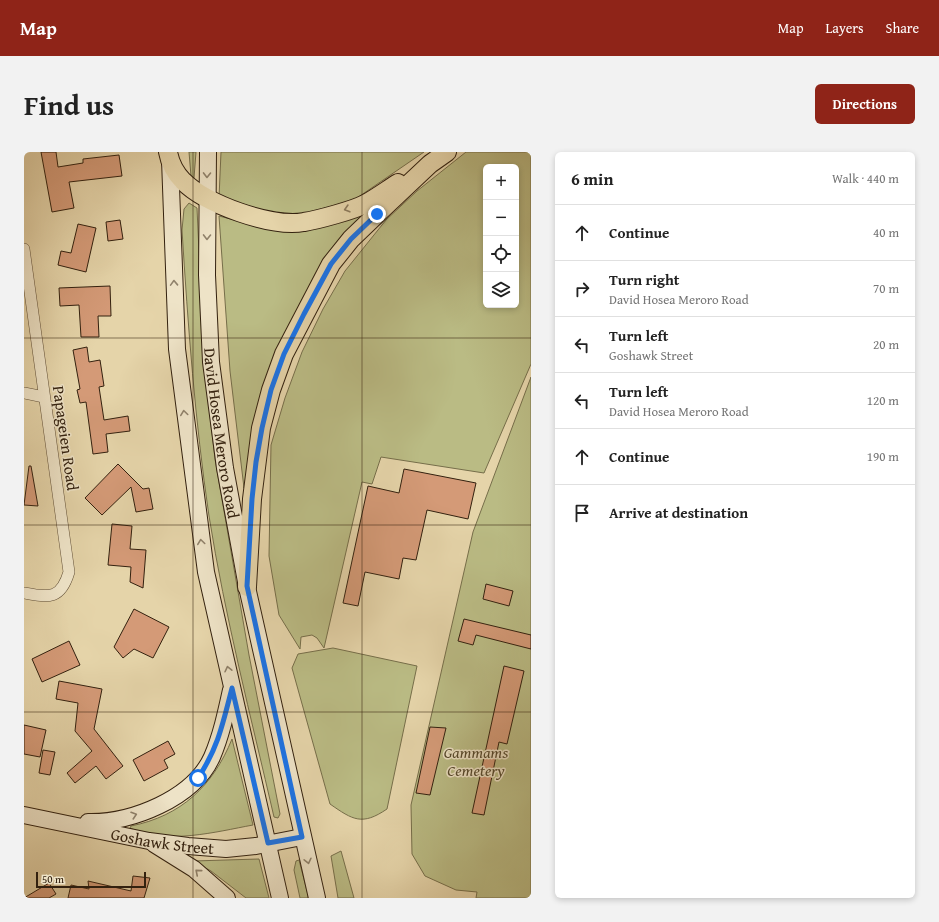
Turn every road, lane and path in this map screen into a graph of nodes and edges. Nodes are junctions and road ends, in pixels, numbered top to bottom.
1 (208, 152) edge
2 (447, 152) edge
3 (169, 155) edge
4 (430, 164) junction
5 (207, 198) junction
6 (24, 249) edge
7 (24, 393) edge
8 (44, 397) junction
9 (247, 586) junction
10 (24, 593) edge
11 (232, 688) junction
12 (24, 815) edge
13 (54, 822) junction
14 (302, 837) junction
15 (149, 841) junction
16 (268, 843) junction
17 (227, 898) edge
18 (280, 898) edge
19 (316, 898) edge

1 -> 5 main road, David Hosea Meroro Road
2 - 4 main road
3 - 5 main road
11 -> 3 main road
4 -> 5 main road
4 - 9 main road
5 -> 9 main road, David Hosea Meroro Road
6 - 8 street, Papageien Road
7 - 8 street
8 - 10 street, Papageien Road
9 - 14 main road, David Hosea Meroro Road
13 -> 11 main road
11 - 16 main road
12 - 13 main road, Goshawk Street
13 - 15 main road, Goshawk Street
14 - 16 main road, Goshawk Street
14 -> 19 main road, David Hosea Meroro Road
15 - 16 main road, Goshawk Street
17 -> 15 main road
16 - 18 main road

